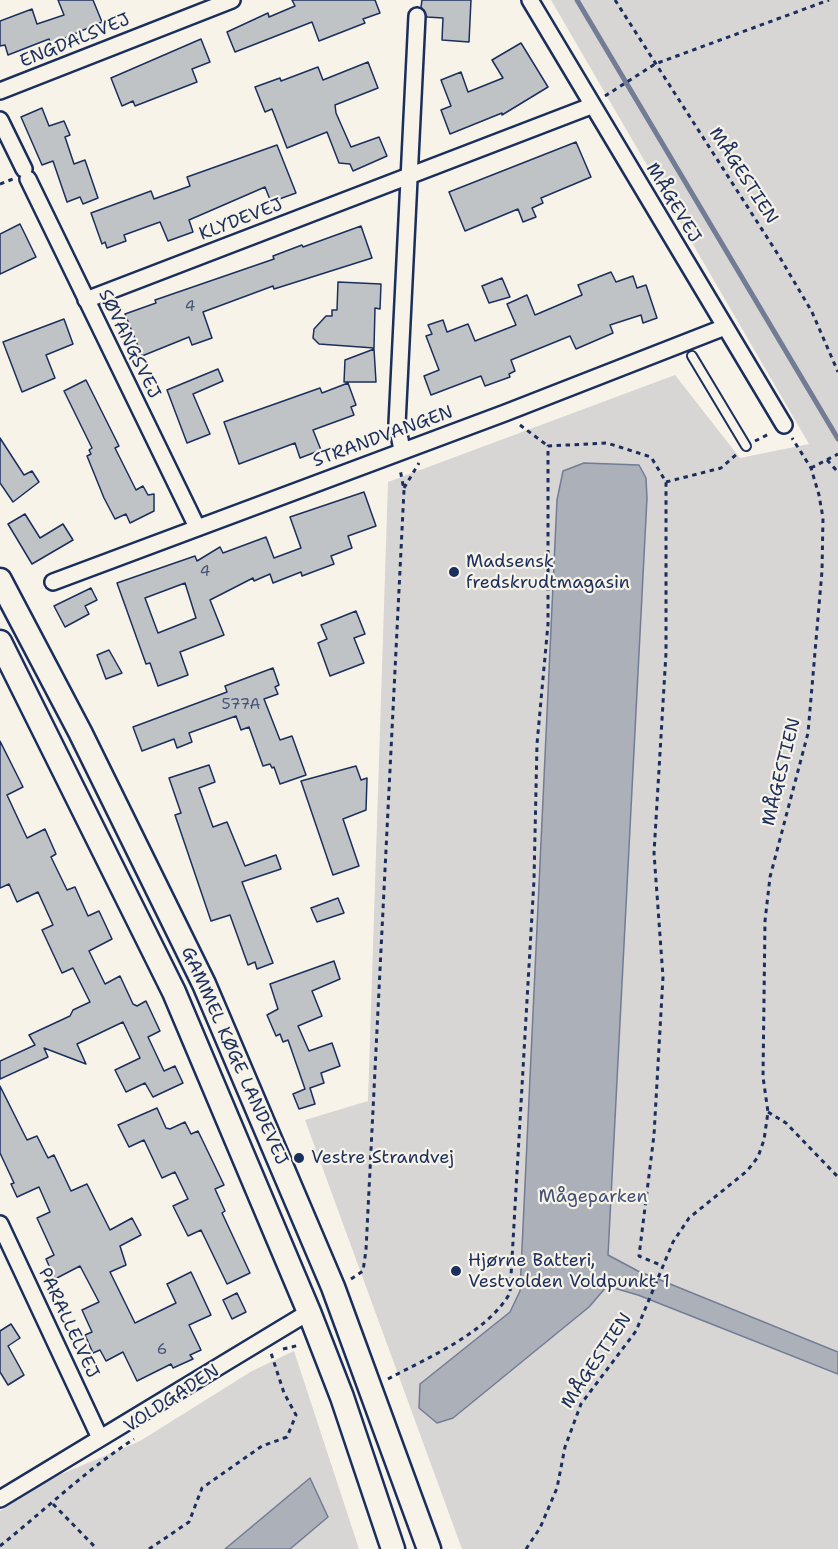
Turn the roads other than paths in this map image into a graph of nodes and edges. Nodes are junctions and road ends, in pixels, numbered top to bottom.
1 (232, 0) edge
2 (530, 0) edge
3 (417, 16) dead end
4 (0, 91) edge
5 (591, 106) junction
6 (0, 120) edge
7 (410, 177) junction
8 (86, 300) junction
9 (725, 327) junction
10 (692, 356) dead end
11 (784, 425) road end
12 (746, 446) road end
13 (399, 451) junction
14 (197, 527) junction
15 (0, 580) edge
16 (53, 582) dead end
17 (0, 642) edge
18 (0, 1224) edge
19 (309, 1312) junction
20 (100, 1438) junction
21 (0, 1499) edge
22 (393, 1549) edge
23 (429, 1549) edge

1 - 4 street, ENGDALSVEJ
2 - 5 street, MÅGEVEJ
3 - 7 street
5 - 7 street, KLYDEVEJ
5 - 9 street, MÅGEVEJ
6 - 8 street, SØVANGSVEJ
7 - 8 street, KLYDEVEJ
7 - 13 street
8 - 14 street, SØVANGSVEJ
9 - 11 street, MÅGEVEJ
9 - 13 street, STRANDVANGEN
10 - 12 lane
13 - 14 street, STRANDVANGEN
14 - 16 street, STRANDVANGEN
15 - 23 main road, GAMMEL KØGE LANDEVEJ
17 - 19 main road, GAMMEL KØGE LANDEVEJ
18 - 20 street, PARALLELVEJ
19 - 20 street
19 - 22 main road, GAMMEL KØGE LANDEVEJ
20 - 21 street

